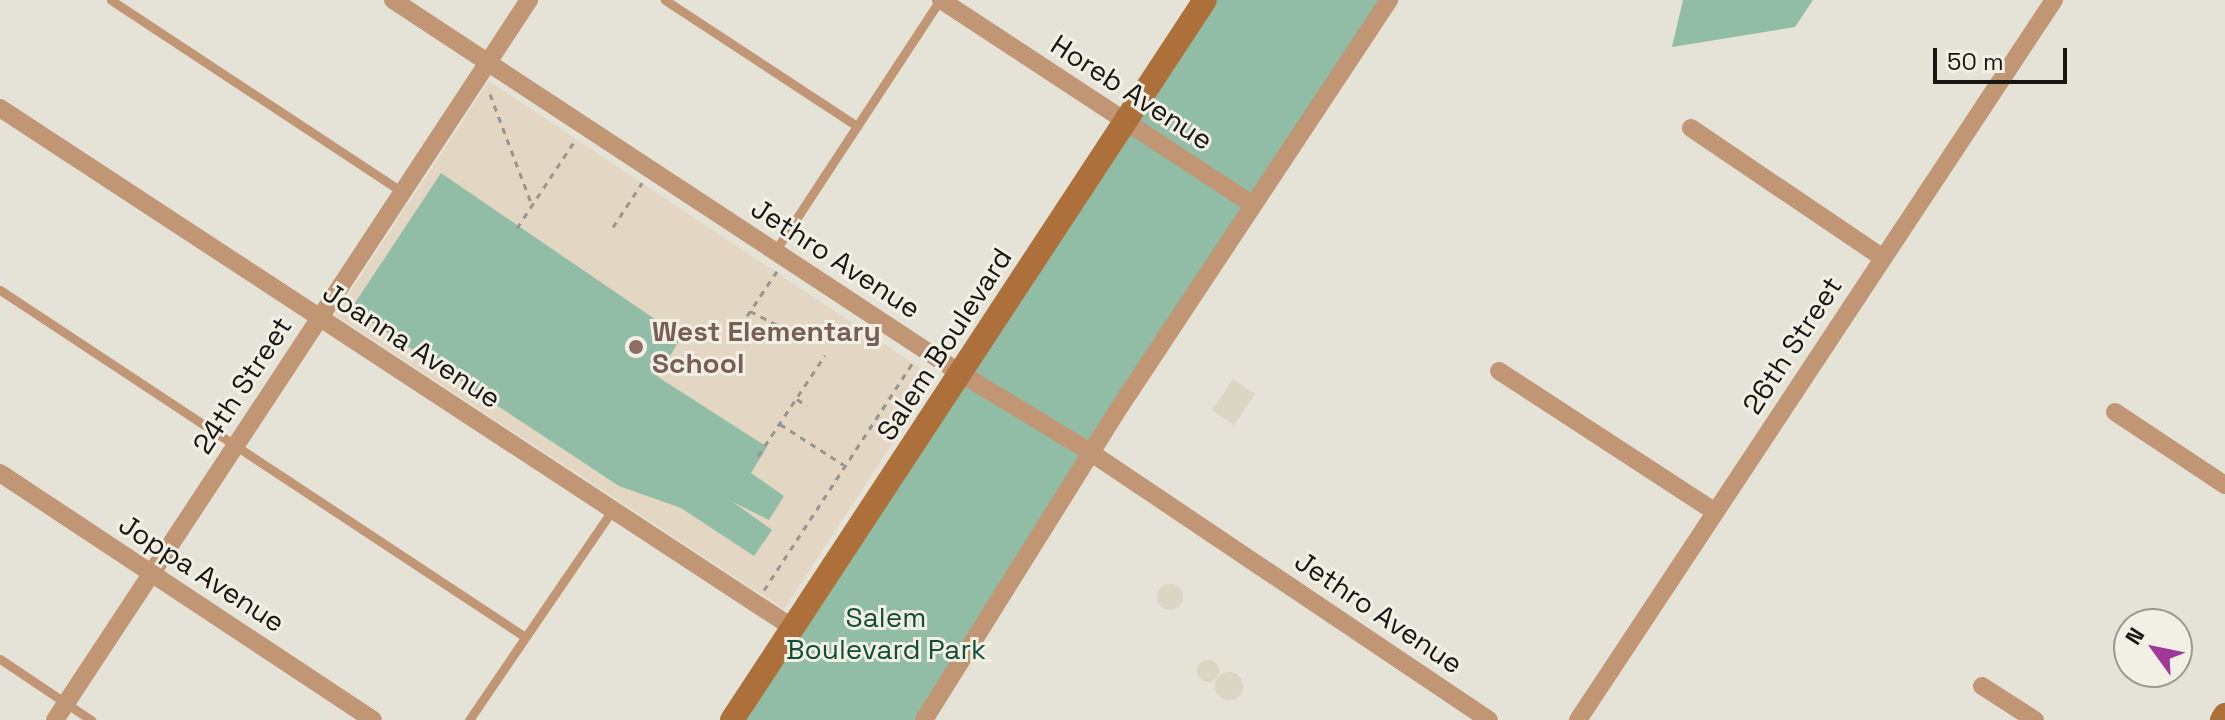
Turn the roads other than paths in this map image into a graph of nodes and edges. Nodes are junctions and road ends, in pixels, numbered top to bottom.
1 (111, 0) edge
2 (393, 0) edge
3 (529, 0) edge
4 (665, 0) edge
5 (941, 0) edge
6 (1205, 0) edge
7 (1389, 0) edge
8 (2054, 0) edge
9 (488, 62) junction
10 (0, 108) edge
11 (1126, 121) junction
12 (857, 126) junction
13 (1691, 128) dead end
14 (402, 192) junction
15 (1253, 205) junction
16 (780, 254) junction
17 (1883, 258) junction
18 (0, 290) edge
19 (320, 318) junction
20 (1499, 371) dead end
21 (960, 373) junction
22 (2115, 412) dead end
23 (236, 445) junction
24 (1093, 454) junction
25 (0, 473) edge
26 (2225, 485) edge
27 (612, 510) junction
28 (1715, 512) junction
29 (151, 573) junction
30 (793, 628) junction
31 (525, 637) junction
32 (0, 659) edge
33 (1982, 686) dead end
34 (66, 703) junction
35 (55, 720) edge
36 (91, 720) edge
37 (373, 720) edge
38 (469, 720) edge
39 (732, 720) edge
40 (924, 720) edge
41 (1489, 720) edge
42 (1578, 720) edge
43 (2035, 720) edge

1 - 14 lane
2 - 9 street, Jethro Avenue
3 - 9 street, 24th Street
4 - 12 lane
5 - 11 street, Horeb Avenue
5 - 12 lane
6 - 11 street, Salem Boulevard
7 - 15 street
8 - 17 street, 26th Street
9 - 14 street, 24th Street
9 - 16 street, Jethro Avenue
10 - 19 street, Joanna Avenue
11 - 15 street, Horeb Avenue
11 - 21 street, Salem Boulevard
12 - 16 lane
13 - 17 street
14 - 19 street, 24th Street
15 - 24 street
16 - 21 street, Jethro Avenue
17 - 28 street, 26th Street
18 - 23 lane
19 - 23 street, 24th Street
19 - 27 street, Joanna Avenue
20 - 28 street
21 - 24 street, Jethro Avenue
21 - 30 street, Salem Boulevard
22 - 26 street
23 - 29 street, 24th Street
23 - 31 lane
24 - 40 street
24 - 41 street, Jethro Avenue
25 - 29 street, Joppa Avenue
27 - 30 street, Joanna Avenue
27 - 31 lane
28 - 42 street, 26th Street
29 - 34 street, 24th Street
29 - 37 street, Joppa Avenue
30 - 39 street, Salem Boulevard
31 - 38 lane
32 - 34 lane
33 - 43 street
34 - 35 street, 24th Street
34 - 36 lane

